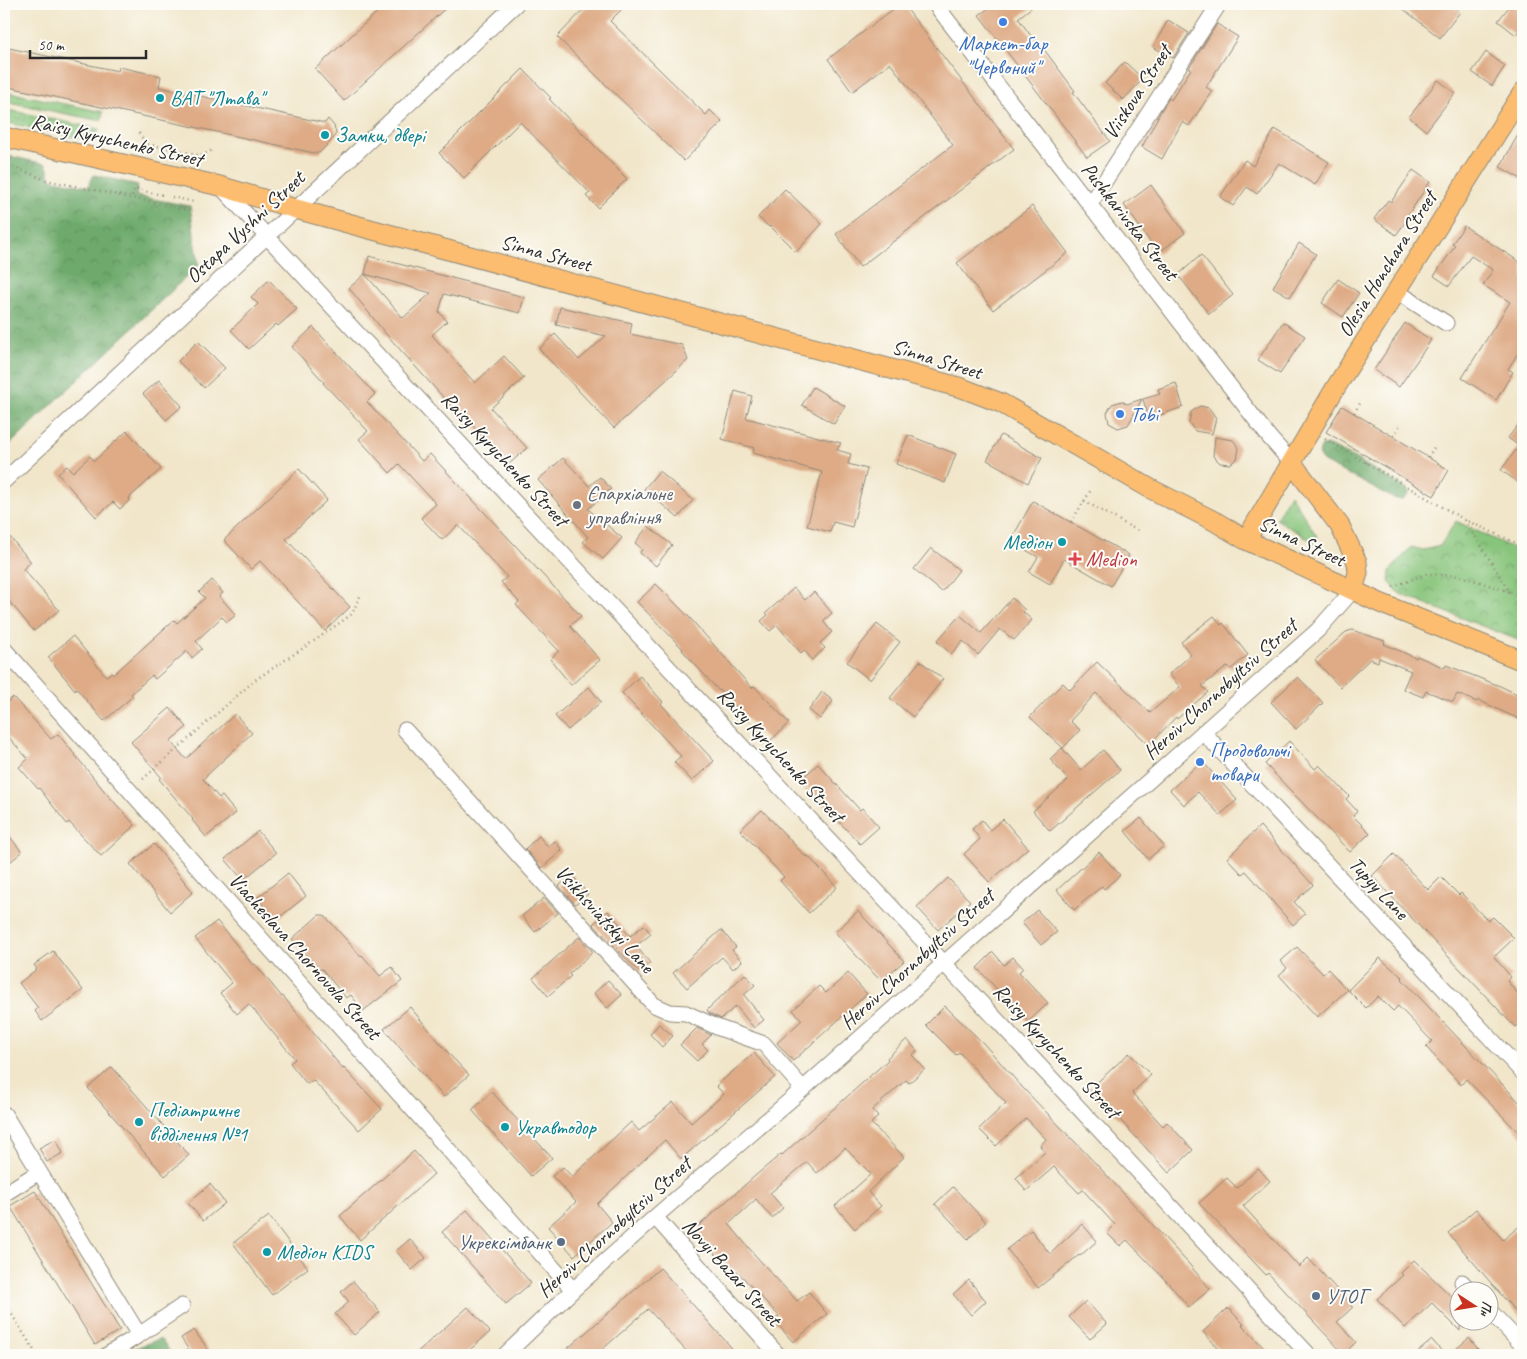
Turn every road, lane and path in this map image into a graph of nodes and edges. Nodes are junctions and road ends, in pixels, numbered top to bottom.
1 (516, 4) edge
2 (935, 4) edge
3 (1219, 4) edge
4 (1523, 92) edge
5 (139, 133) dead end
6 (4, 138) edge
7 (172, 149) dead end
8 (214, 149) dead end
9 (182, 152) dead end
10 (4, 163) edge
11 (220, 186) junction
12 (162, 195) dead end
13 (172, 197) dead end
14 (132, 198) junction
15 (194, 202) dead end
16 (1090, 204) junction
17 (296, 209) junction
18 (194, 211) dead end
19 (267, 236) junction
20 (1396, 291) junction
21 (1446, 323) dead end
22 (1361, 402) dead end
23 (1354, 413) dead end
24 (1400, 425) dead end
25 (1319, 436) dead end
26 (1394, 436) dead end
27 (1435, 446) dead end
28 (1428, 457) dead end
29 (1369, 458) dead end
30 (1292, 463) junction
31 (1366, 463) junction
32 (4, 481) edge
33 (1091, 490) dead end
34 (1084, 501) junction
35 (1465, 520) junction
36 (1071, 522) dead end
37 (1138, 531) dead end
38 (1246, 540) junction
39 (1523, 546) edge
40 (1393, 587) dead end
41 (1353, 590) junction
42 (1510, 592) junction
43 (361, 594) dead end
44 (1523, 601) edge
45 (4, 649) edge
46 (1523, 661) edge
47 (406, 730) dead end
48 (1203, 732) junction
49 (142, 780) dead end
50 (944, 963) junction
51 (1523, 1073) edge
52 (803, 1089) junction
53 (4, 1114) edge
54 (39, 1172) junction
55 (4, 1194) edge
56 (655, 1217) junction
57 (573, 1290) junction
58 (4, 1302) edge
59 (182, 1306) dead end
60 (1500, 1322) edge
61 (140, 1335) junction
62 (1523, 1346) edge
63 (37, 1355) edge
64 (107, 1355) edge
65 (505, 1355) edge
66 (778, 1355) edge
67 (1309, 1355) edge

1 - 17 street, Ostapa Vyshni Street
2 - 16 street, Pushkarivska Street
3 - 16 street, Viiskova Street
4 - 20 main road, Olesia Honchara Street
5 - 7 path
6 - 11 main road, Raisy Kyrychenko Street
8 - 9 path
10 - 14 path
11 - 17 main road, Raisy Kyrychenko Street
11 - 19 street, Raisy Kyrychenko Street
12 - 14 path
13 - 15 path
14 - 18 path
16 - 30 street, Pushkarivska Street
17 - 19 street, Ostapa Vyshni Street
17 - 38 main road, Sinna Street
19 - 32 street, Ostapa Vyshni Street
19 - 50 street, Raisy Kyrychenko Street
20 - 21 street
20 - 30 main road, Olesia Honchara Street
22 - 23 path
24 - 26 path
25 - 31 path
27 - 28 path
29 - 31 path
30 - 38 main road, Olesia Honchara Street
30 - 41 main road
31 - 35 path
33 - 34 path
34 - 36 path
34 - 37 path
35 - 39 path
35 - 42 path
38 - 41 main road, Sinna Street
40 - 42 path
41 - 46 main road, Sinna Street
41 - 48 street, Heroiv-Chornobyltsiv Street
42 - 44 path
43 - 49 path
45 - 57 street, Viacheslava Chornovola Street
47 - 52 street, Vsikhsviatskyi Lane
48 - 50 street, Heroiv-Chornobyltsiv Street
48 - 51 street, Tupyy Lane
50 - 52 street, Heroiv-Chornobyltsiv Street
50 - 67 street, Raisy Kyrychenko Street
52 - 56 street, Heroiv-Chornobyltsiv Street
53 - 54 street
54 - 55 street
54 - 61 street
56 - 57 street, Heroiv-Chornobyltsiv Street
56 - 66 street, Novyi Bazar Street
57 - 65 street, Heroiv-Chornobyltsiv Street
58 - 63 path
59 - 61 street
60 - 62 street
61 - 64 street

